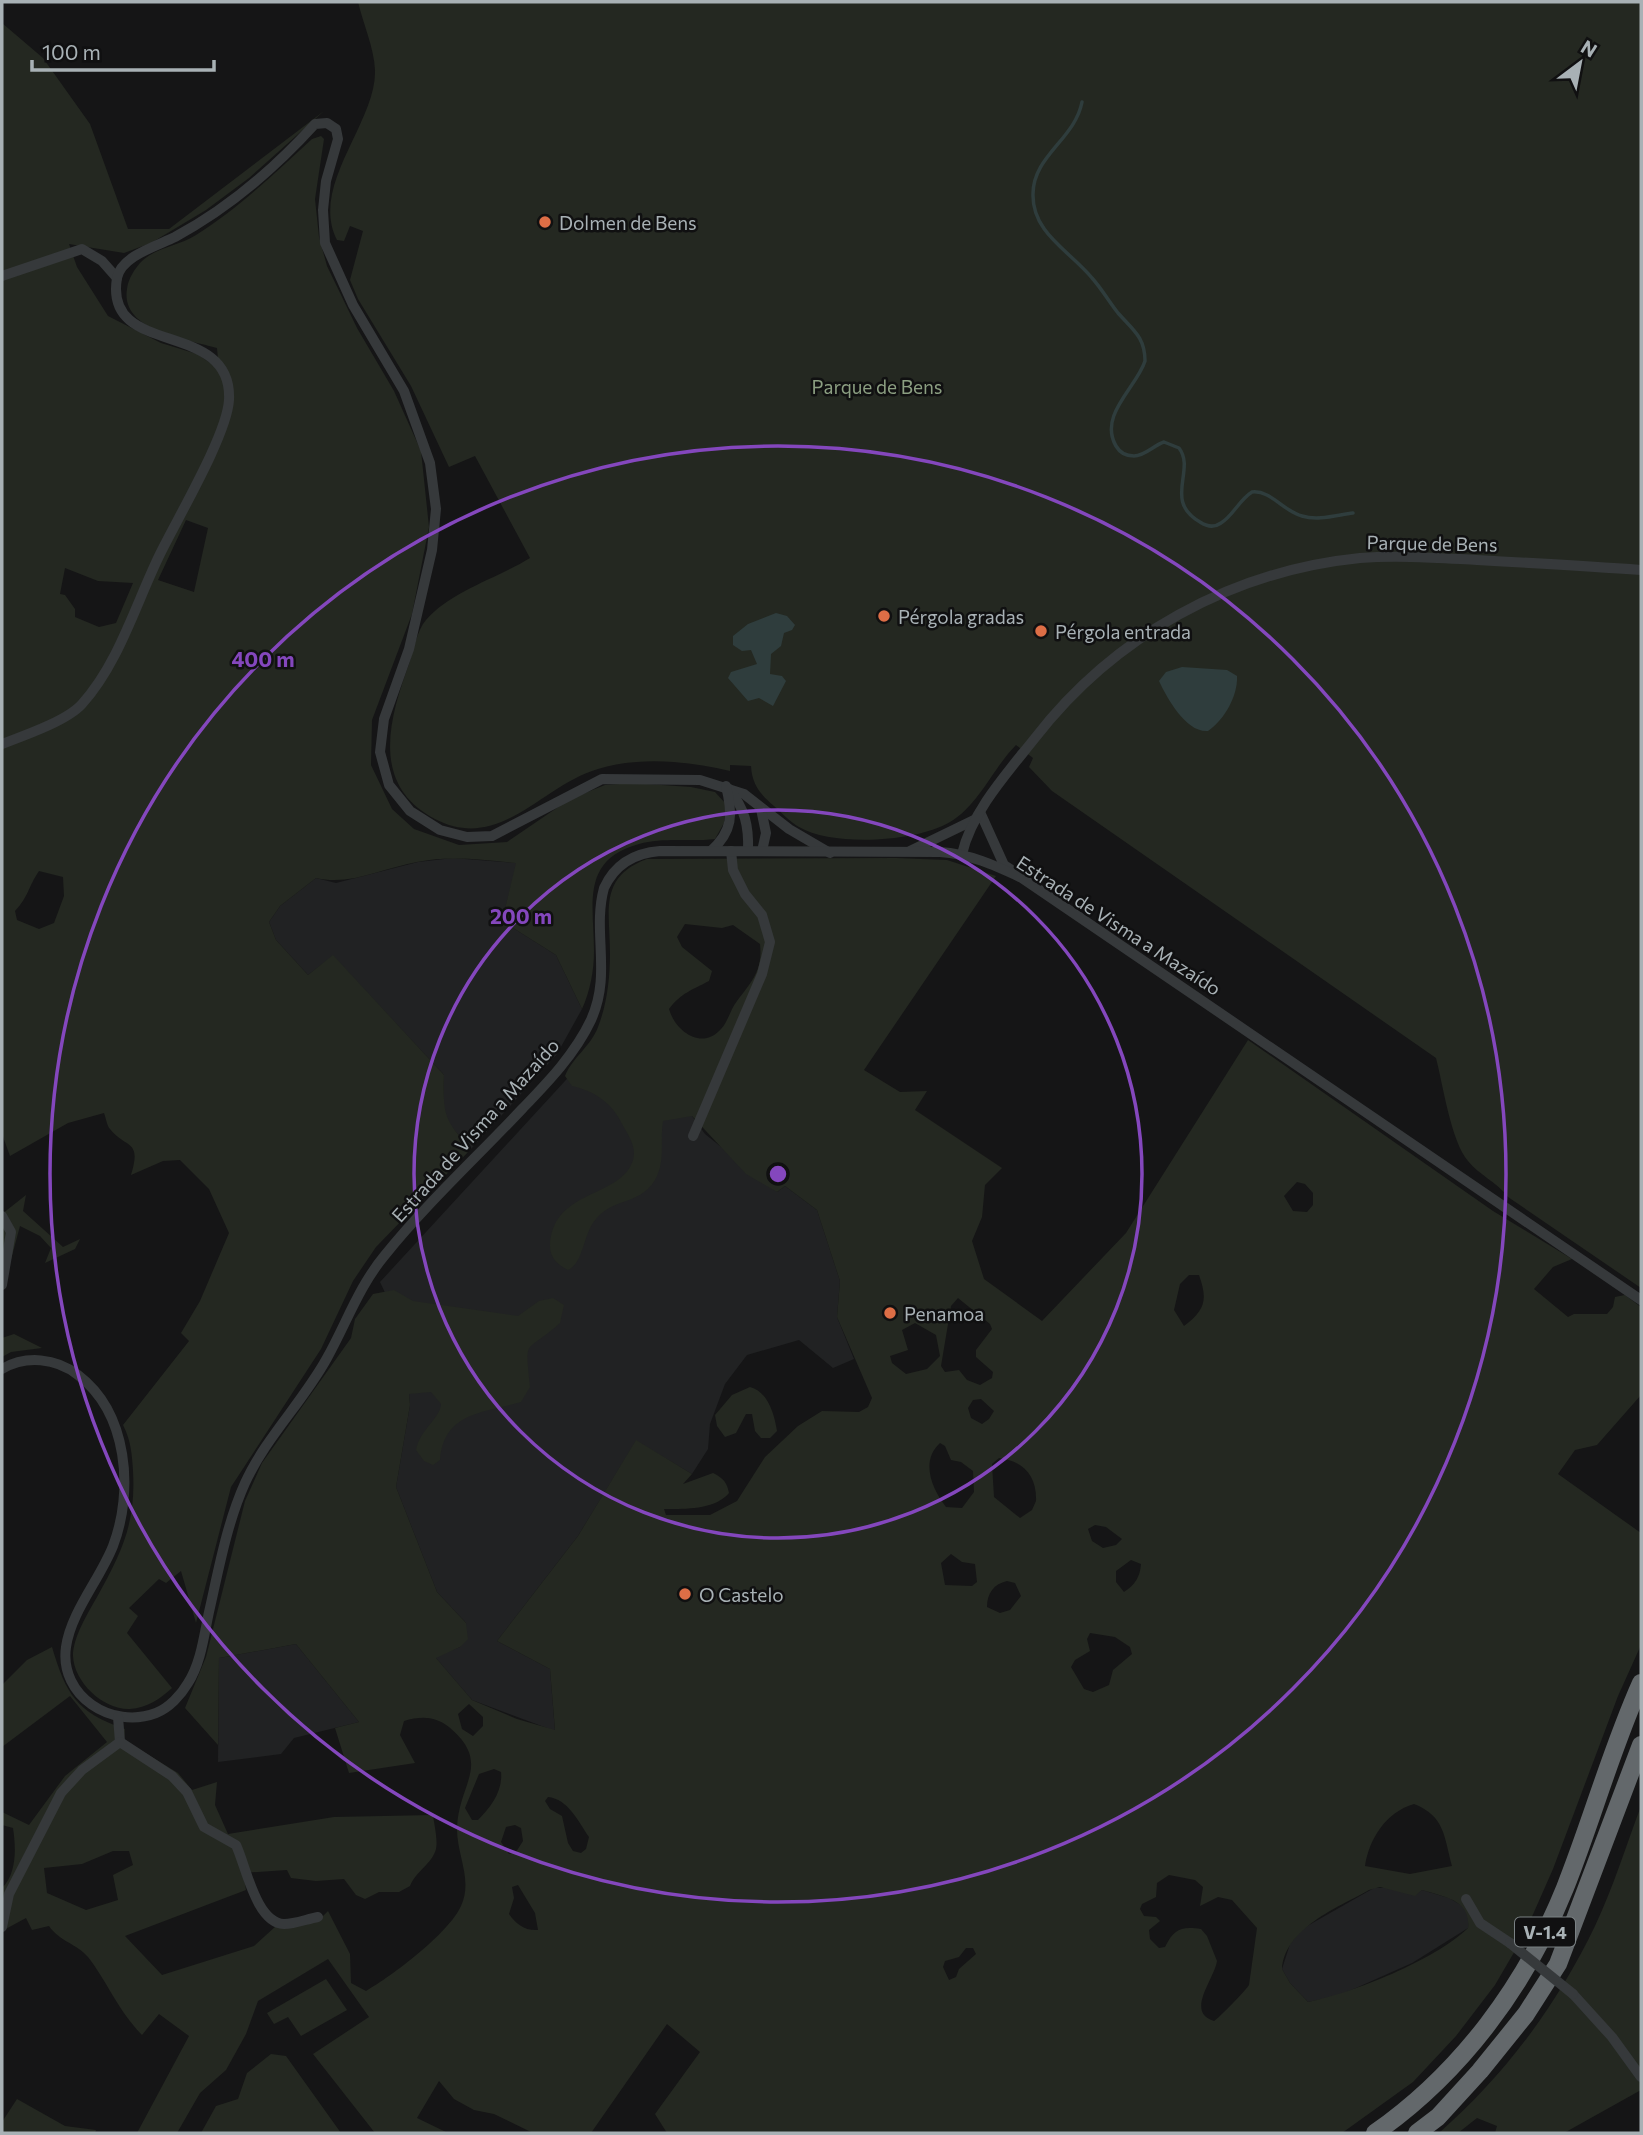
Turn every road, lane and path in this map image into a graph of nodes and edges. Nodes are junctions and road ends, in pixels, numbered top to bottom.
1 (2, 276) edge
2 (117, 278) junction
3 (1641, 570) edge
4 (2, 744) edge
5 (726, 786) junction
6 (760, 805) junction
7 (978, 816) junction
8 (711, 851) junction
9 (731, 851) junction
10 (748, 851) junction
11 (762, 851) junction
12 (909, 852) junction
13 (961, 853) junction
14 (833, 854) junction
15 (1021, 878) junction
16 (693, 1136) dead end
17 (2, 1216) edge
18 (2, 1286) edge
19 (1641, 1300) edge
20 (2, 1369) edge
21 (1641, 1683) edge
22 (118, 1717) junction
23 (120, 1742) junction
24 (1641, 1745) edge
25 (1466, 1899) dead end
26 (318, 1917) dead end
27 (2, 1927) edge
28 (1641, 2077) edge
29 (1375, 2133) edge
30 (1417, 2133) edge

1 - 2 street
2 - 4 street
2 - 5 street
3 - 7 street, Parque de Bens
5 - 6 street
5 - 8 street
5 - 10 street
6 - 11 street
6 - 14 street
7 - 12 street, Parque de Bens
7 - 13 street, Parque de Bens
7 - 15 street
8 - 9 street, Estrada de Visma a Mazaído
8 - 22 street, Estrada de Visma a Mazaído
9 - 10 street, Estrada de Visma a Mazaído
9 - 16 street
10 - 11 street, Estrada de Visma a Mazaído
11 - 14 street, Estrada de Visma a Mazaído
12 - 13 street, Estrada de Visma a Mazaído
12 - 14 street, Estrada de Visma a Mazaído
13 - 15 street, Estrada de Visma a Mazaído
15 - 19 street, Estrada de Visma a Mazaído
17 - 18 street
20 - 22 street
21 - 29 highway, V-1.4
22 - 23 street
23 - 26 street
23 - 27 street
24 - 30 highway, V-1.4
25 - 28 street, bridge

